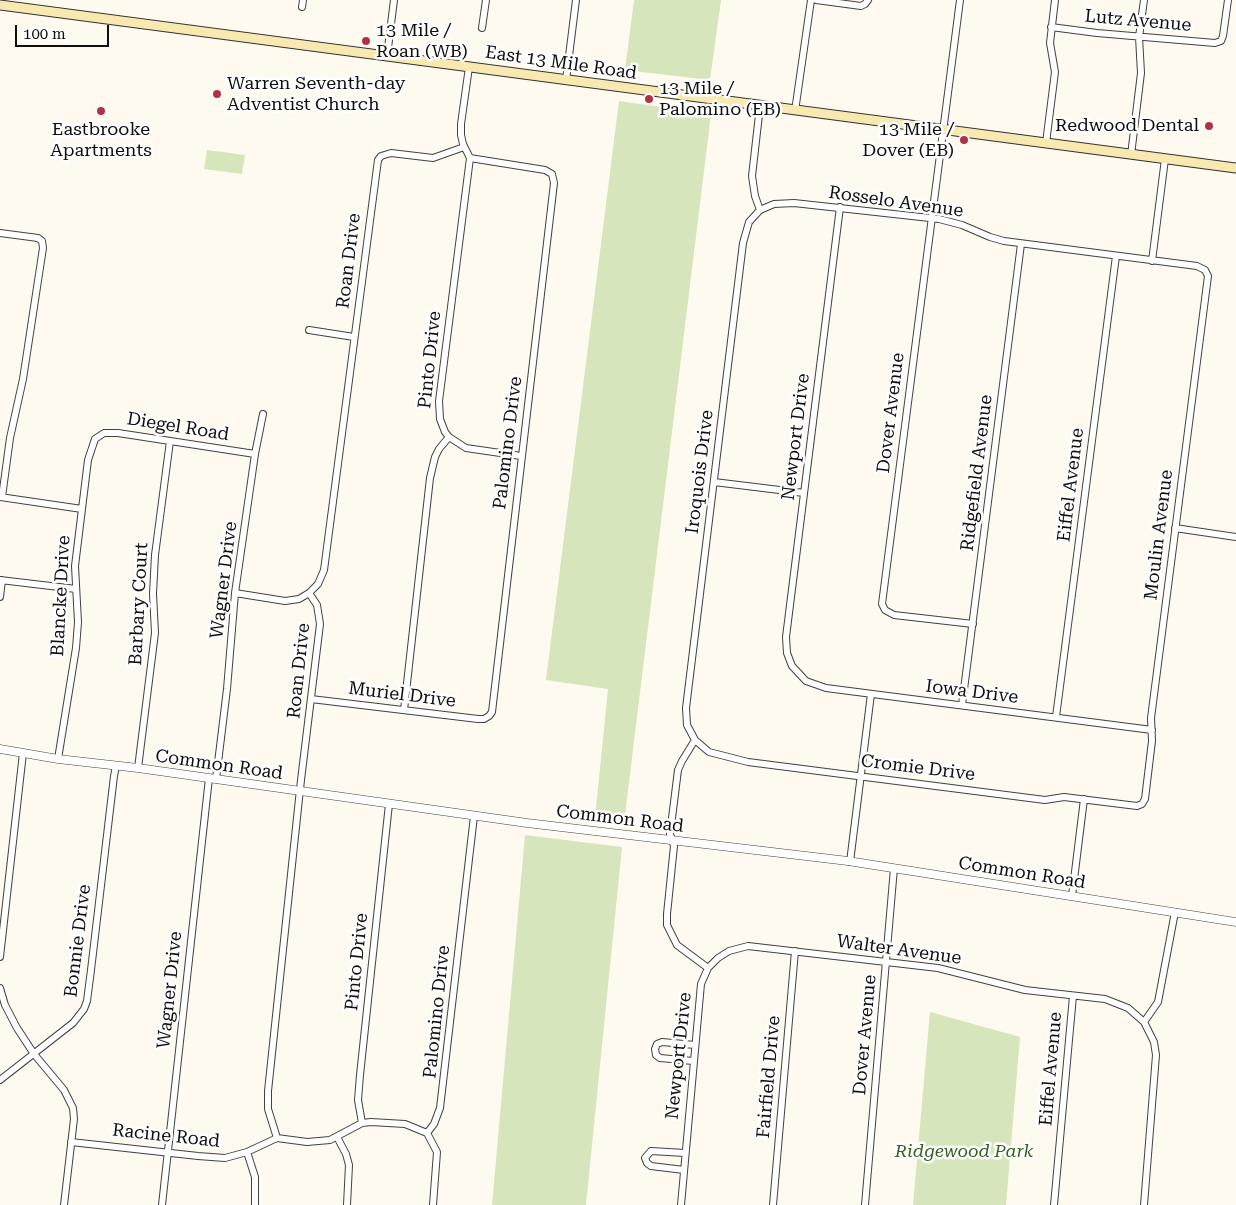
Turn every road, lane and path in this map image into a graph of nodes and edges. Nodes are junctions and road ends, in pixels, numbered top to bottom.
1 (394, 0) edge
2 (486, 0) edge
3 (576, 0) edge
4 (811, 0) edge
5 (816, 0) edge
6 (960, 0) edge
7 (1055, 0) edge
8 (1144, 0) edge
9 (1228, 0) edge
10 (867, 2) edge
11 (0, 5) edge
12 (1051, 27) junction
13 (482, 28) dead end
14 (1139, 37) junction
15 (387, 56) junction
16 (469, 67) junction
17 (566, 80) junction
18 (760, 106) junction
19 (795, 111) junction
20 (943, 130) junction
21 (1046, 143) junction
22 (464, 147) junction
23 (1130, 154) junction
24 (470, 158) junction
25 (1166, 159) junction
26 (1236, 168) edge
27 (840, 207) junction
28 (760, 210) junction
29 (932, 218) junction
30 (0, 232) edge
31 (1021, 244) junction
32 (1116, 256) junction
33 (1152, 260) junction
34 (1204, 268) joint
35 (309, 330) dead end
36 (354, 337) junction
37 (262, 414) dead end
38 (98, 436) joint
39 (449, 437) junction
40 (170, 441) junction
41 (255, 454) junction
42 (521, 456) junction
43 (714, 482) junction
44 (804, 493) junction
45 (1, 497) edge
46 (82, 509) junction
47 (1175, 528) junction
48 (1236, 537) edge
49 (1, 580) edge
50 (76, 590) junction
51 (235, 593) junction
52 (309, 593) junction
53 (0, 597) edge
54 (972, 624) junction
55 (794, 670) joint
56 (871, 694) junction
57 (311, 699) junction
58 (962, 706) junction
59 (404, 710) junction
60 (489, 716) joint
61 (1056, 718) junction
62 (1152, 730) junction
63 (695, 740) junction
64 (0, 749) edge
65 (24, 753) junction
66 (58, 759) junction
67 (116, 766) junction
68 (138, 768) junction
69 (861, 776) junction
70 (212, 779) junction
71 (300, 791) junction
72 (1084, 799) junction
73 (388, 804) junction
74 (1141, 805) joint
75 (474, 816) junction
76 (673, 841) junction
77 (850, 862) junction
78 (894, 868) junction
79 (1072, 896) junction
80 (1175, 912) junction
81 (1236, 922) edge
82 (795, 951) junction
83 (0, 957) edge
84 (887, 962) junction
85 (708, 968) junction
86 (0, 988) edge
87 (1073, 996) junction
88 (3, 1006) edge
89 (1144, 1022) junction
90 (695, 1045) junction
91 (34, 1054) junction
92 (693, 1062) junction
93 (0, 1080) edge
94 (362, 1123) junction
95 (427, 1133) junction
96 (337, 1137) junction
97 (278, 1138) junction
98 (72, 1142) junction
99 (168, 1152) junction
100 (247, 1152) junction
101 (685, 1153) junction
102 (684, 1170) junction
103 (64, 1205) edge
104 (162, 1205) edge
105 (255, 1205) edge
106 (346, 1205) edge
107 (433, 1205) edge
108 (681, 1205) edge
109 (773, 1205) edge
110 (865, 1205) edge
111 (1054, 1205) edge
112 (1144, 1205) edge

1 - 15 street
2 - 13 street
3 - 17 street
4 - 19 street
5 - 10 street
6 - 20 street
7 - 12 street
8 - 14 street
9 - 14 street, Lutz Avenue
11 - 15 main road, East 13 Mile Road
12 - 14 street, Lutz Avenue
12 - 21 street
14 - 23 street
15 - 16 main road, East 13 Mile Road
16 - 17 main road, East 13 Mile Road
16 - 22 street
17 - 18 main road, East 13 Mile Road
18 - 19 main road, East 13 Mile Road
18 - 28 street
19 - 20 main road, East 13 Mile Road
20 - 21 main road, East 13 Mile Road
20 - 29 street, Dover Avenue
21 - 23 main road, East 13 Mile Road
22 - 24 street
22 - 36 street, Roan Drive
23 - 25 main road, East 13 Mile Road
24 - 39 street, Pinto Drive
24 - 42 street, Palomino Drive
25 - 26 main road, East 13 Mile Road
25 - 33 street
27 - 28 street, Rosselo Avenue
27 - 29 street, Rosselo Avenue
27 - 44 street, Newport Drive
28 - 43 street, Iroquois Drive
29 - 31 street, Rosselo Avenue
29 - 54 street, Dover Avenue
30 - 45 street
31 - 32 street, Rosselo Avenue
31 - 54 street, Ridgefield Avenue
32 - 33 street, Rosselo Avenue
32 - 61 street, Eiffel Avenue
33 - 34 street, Rosselo Avenue
34 - 47 street, Moulin Avenue
35 - 36 street
36 - 52 street, Roan Drive
37 - 41 street, Wagner Drive
38 - 40 street, Diegel Road
38 - 46 street, Blancke Drive
39 - 42 street
39 - 59 street
40 - 41 street, Diegel Road
40 - 68 street, Barbary Court
41 - 51 street, Wagner Drive
42 - 60 street, Palomino Drive
43 - 44 street
43 - 63 street, Iroquois Drive
44 - 55 street, Newport Drive
45 - 46 street
46 - 50 street, Blancke Drive
47 - 48 street
47 - 62 street, Moulin Avenue
49 - 50 street
49 - 53 street
50 - 66 street, Blancke Drive
51 - 52 street
51 - 70 street, Wagner Drive
52 - 57 street, Roan Drive
54 - 58 street, Ridgefield Avenue
55 - 56 street, Iowa Drive
56 - 58 street, Iowa Drive
56 - 69 street
57 - 59 street, Muriel Drive
57 - 71 street, Roan Drive
58 - 61 street, Iowa Drive
59 - 60 street, Muriel Drive
61 - 62 street, Iowa Drive
62 - 74 street, Moulin Avenue
63 - 69 street, Cromie Drive
63 - 76 street
64 - 65 street, Common Road
65 - 66 street, Common Road
65 - 83 street
66 - 67 street, Common Road
67 - 68 street, Common Road
67 - 91 street, Bonnie Drive
68 - 70 street, Common Road
69 - 72 street, Cromie Drive
69 - 77 street
70 - 71 street, Common Road
70 - 99 street, Wagner Drive
71 - 73 street, Common Road
71 - 97 street, Roan Drive
72 - 74 street, Cromie Drive
72 - 79 street
73 - 75 street, Common Road
73 - 94 street, Pinto Drive
75 - 76 street, Common Road
75 - 95 street, Palomino Drive
76 - 77 street, Common Road
76 - 85 street
77 - 78 street, Common Road
78 - 79 street, Common Road
78 - 84 street, Dover Avenue
79 - 80 street, Common Road
80 - 81 street, Common Road
80 - 89 street
82 - 84 street, Walter Avenue
82 - 85 street, Walter Avenue
82 - 109 street, Fairfield Drive
84 - 87 street, Walter Avenue
84 - 110 street, Dover Avenue
85 - 90 street, Newport Drive
86 - 88 street
87 - 89 street, Walter Avenue
87 - 111 street, Eiffel Avenue
88 - 91 street
89 - 112 street
90 - 92 street, Newport Drive
90 - 92 street
91 - 93 street, Bonnie Drive
91 - 98 street
92 - 101 street, Newport Drive
94 - 95 street
94 - 96 street
95 - 107 street
96 - 97 street
96 - 106 street
97 - 100 street, Racine Road
98 - 99 street, Racine Road
98 - 103 street
99 - 100 street, Racine Road
99 - 104 street, Wagner Drive
100 - 105 street
101 - 102 street, Newport Drive
101 - 102 street
102 - 108 street, Newport Drive

